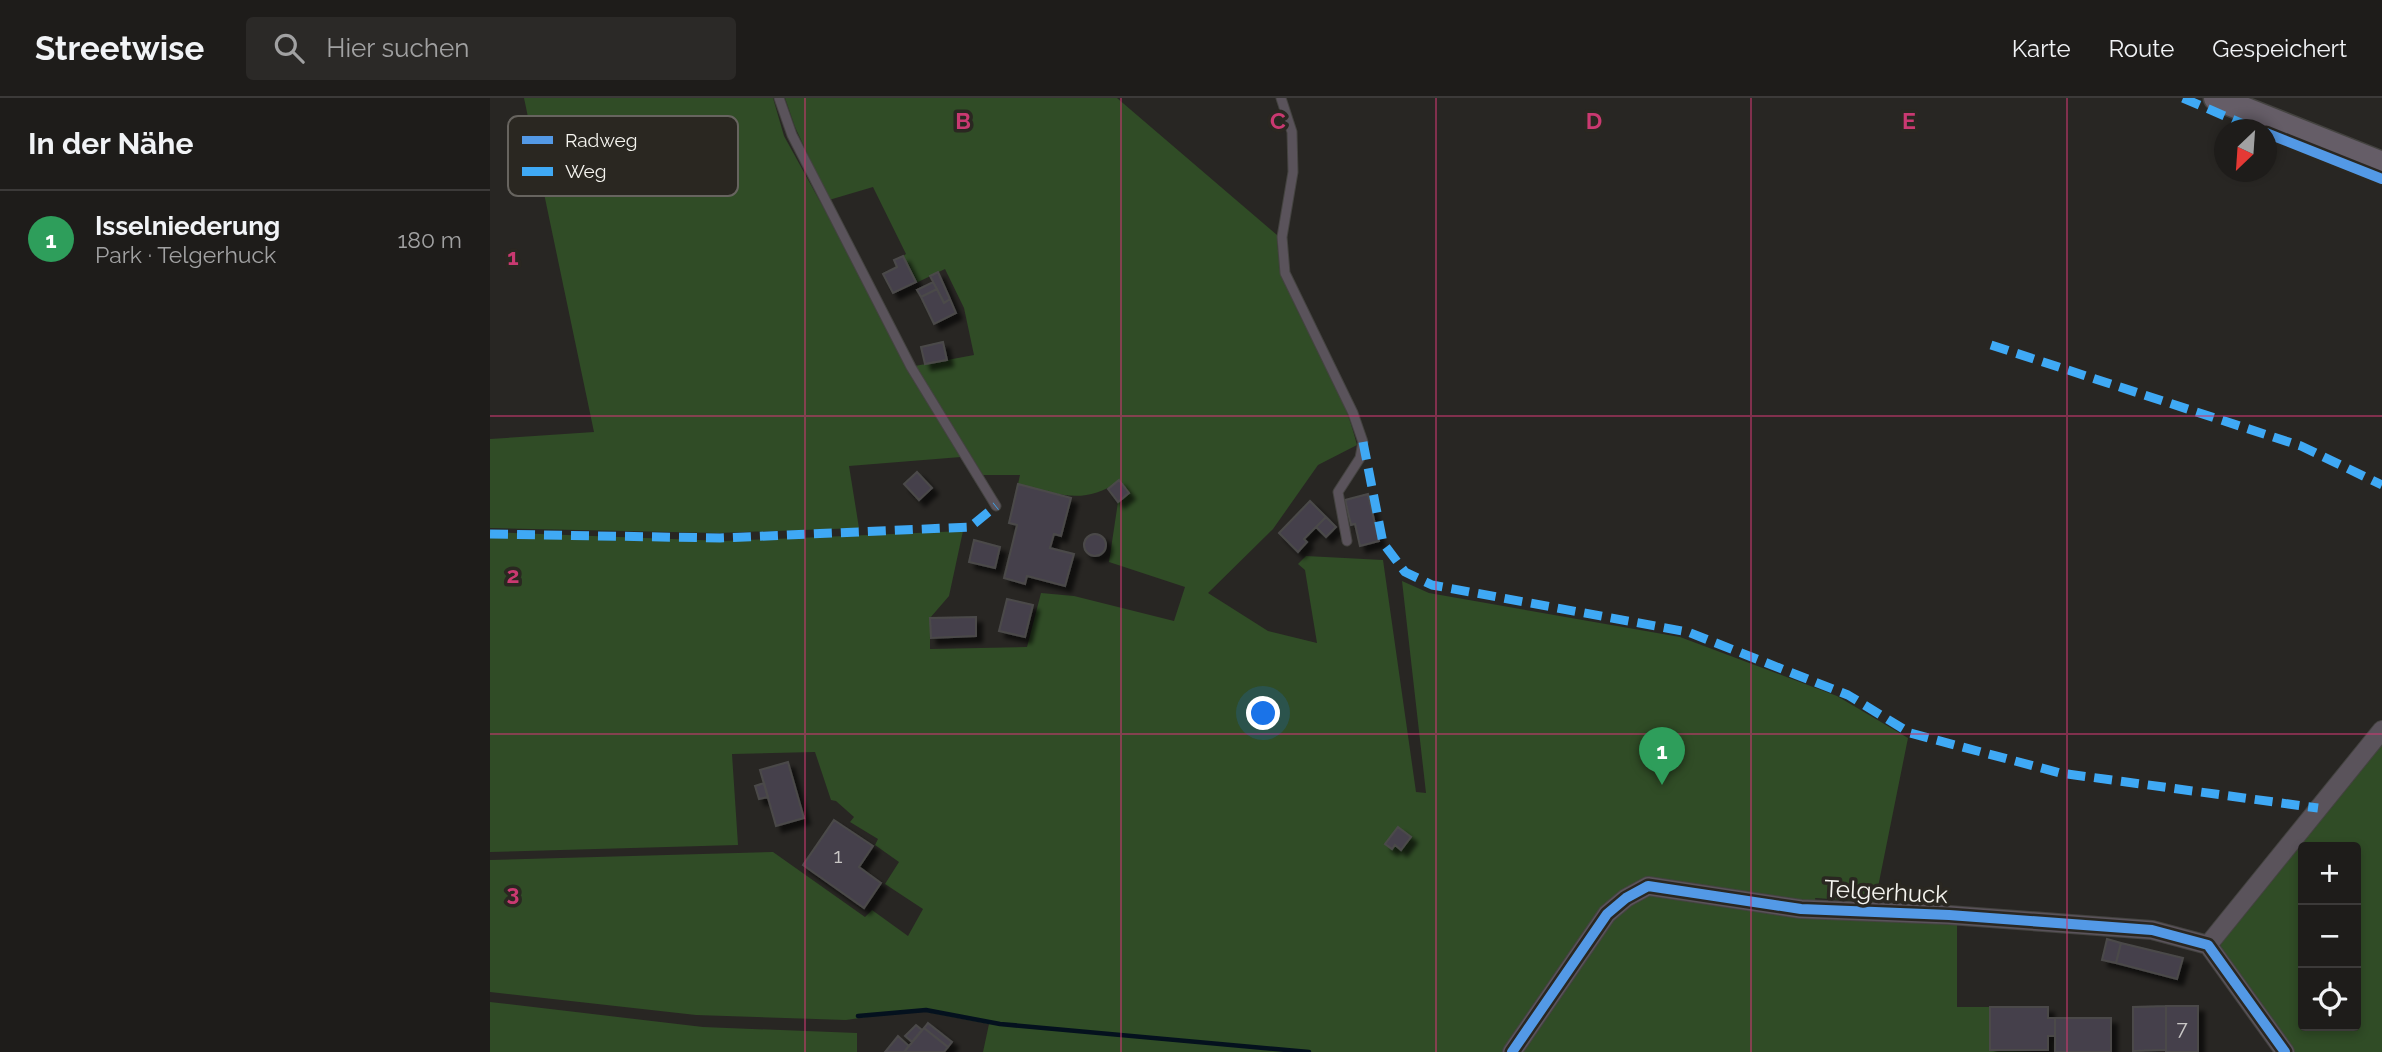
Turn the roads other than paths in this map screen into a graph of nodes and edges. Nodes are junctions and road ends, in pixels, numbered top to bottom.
1 (779, 98) edge
2 (1281, 98) edge
3 (2216, 98) edge
4 (2382, 164) edge
5 (996, 506) dead end
6 (1347, 541) dead end
7 (2382, 730) edge
8 (2208, 944) junction
9 (1512, 1052) edge
10 (2285, 1052) edge

1 - 5 lane
2 - 6 lane
3 - 4 main road
7 - 8 street
8 - 9 street, Telgerhuck
8 - 10 street

